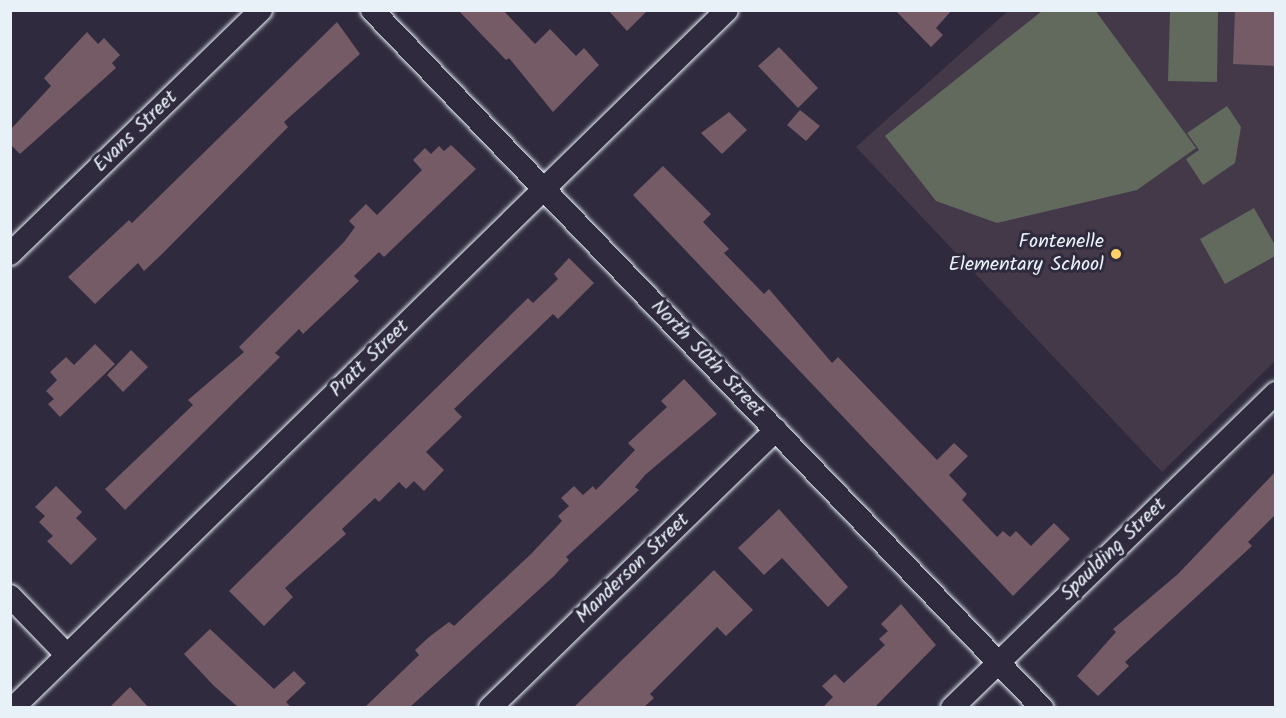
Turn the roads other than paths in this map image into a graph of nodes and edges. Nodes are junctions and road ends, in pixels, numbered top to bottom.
1 (261, 10) edge
2 (372, 10) edge
3 (727, 10) edge
4 (544, 189) junction
5 (10, 254) edge
6 (1275, 393) edge
7 (776, 430) junction
8 (10, 596) edge
9 (67, 655) junction
10 (999, 662) junction
11 (13, 708) edge
12 (489, 708) edge
13 (952, 708) edge
14 (1042, 708) edge

1 - 5 street, Evans Street
2 - 4 street, North 50th Street
3 - 4 street, Pratt Street
4 - 7 street, North 50th Street
4 - 9 street, Pratt Street
6 - 10 street, Spaulding Street
7 - 10 street, North 50th Street
7 - 12 street, Manderson Street
8 - 9 street
9 - 11 street, Pratt Street
10 - 13 street, Spaulding Street
10 - 14 street, North 50th Street

